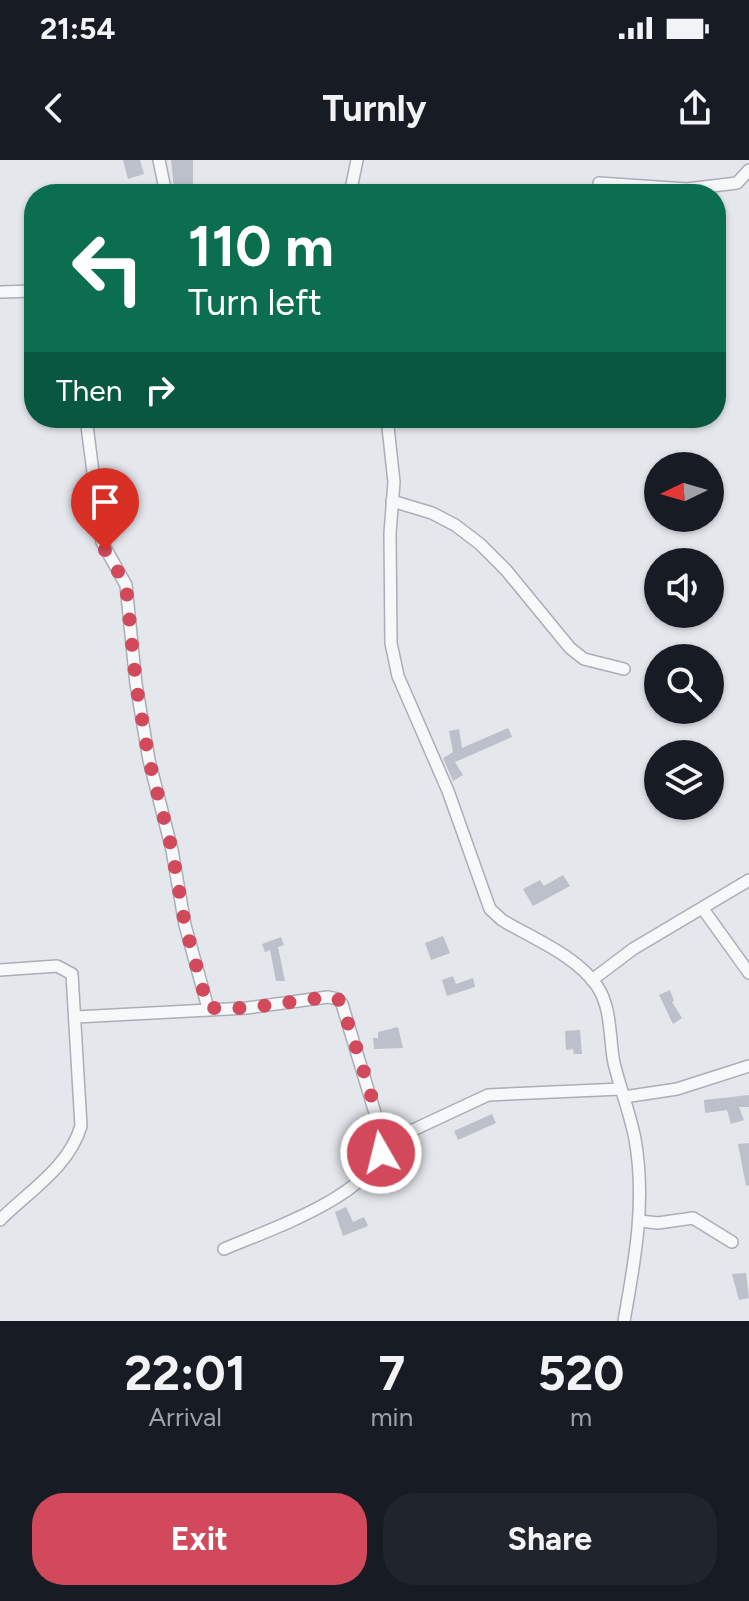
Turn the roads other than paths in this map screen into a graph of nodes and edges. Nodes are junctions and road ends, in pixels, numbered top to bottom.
1 (159, 160) edge
2 (357, 160) edge
3 (749, 170) edge
4 (599, 183) dead end
5 (164, 184) edge
6 (352, 184) edge
7 (614, 184) edge
8 (726, 184) edge
9 (24, 291) edge
10 (0, 292) edge
11 (87, 428) edge
12 (389, 428) edge
13 (392, 501) junction
14 (624, 669) dead end
15 (749, 880) edge
16 (703, 909) junction
17 (0, 970) edge
18 (749, 973) edge
19 (592, 980) junction
20 (208, 1008) junction
21 (76, 1017) junction
22 (749, 1066) edge
23 (623, 1093) junction
24 (383, 1144) junction
25 (0, 1220) edge
26 (640, 1221) junction
27 (732, 1242) dead end
28 (224, 1249) dead end
29 (624, 1321) edge

1 - 5 street
2 - 6 street
3 - 8 street
4 - 7 street
9 - 10 street
11 - 20 street
12 - 13 street
13 - 14 street
13 - 19 street
15 - 16 street
16 - 18 street
16 - 19 street
17 - 21 street
19 - 23 street
20 - 21 street
20 - 24 street
21 - 25 street
22 - 23 street
23 - 24 street
23 - 26 street
24 - 28 street
26 - 27 street
26 - 29 street

